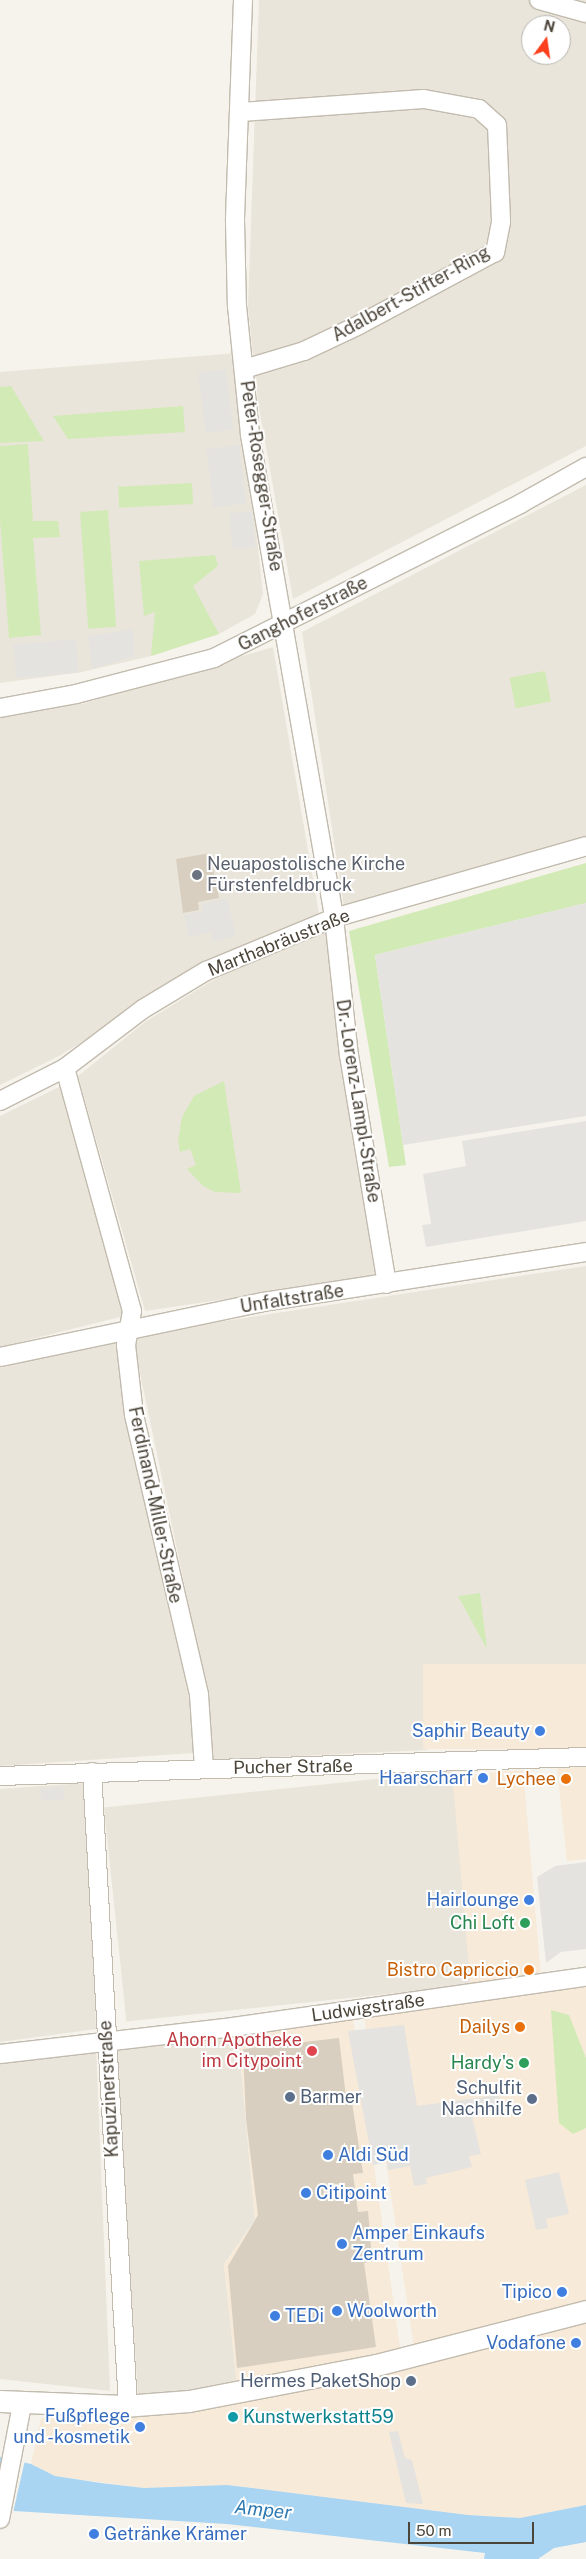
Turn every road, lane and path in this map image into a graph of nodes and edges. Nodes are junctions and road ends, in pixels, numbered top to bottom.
1 (243, 0) edge
2 (539, 0) edge
3 (586, 13) edge
4 (241, 112) junction
5 (244, 369) junction
6 (586, 467) edge
7 (284, 625) junction
8 (0, 708) edge
9 (586, 846) edge
10 (334, 918) junction
11 (65, 1068) junction
12 (0, 1101) edge
13 (586, 1252) edge
14 (386, 1284) junction
15 (128, 1328) junction
16 (0, 1357) edge
17 (586, 1757) edge
18 (204, 1769) junction
19 (92, 1772) junction
20 (0, 1776) edge
21 (586, 1977) edge
22 (107, 2040) junction
23 (0, 2054) edge
24 (586, 2311) edge
25 (0, 2401) edge
26 (22, 2405) junction
27 (128, 2406) junction
28 (0, 2518) edge

1 - 4 street, Peter-Rosegger-Straße
2 - 3 street
4 - 5 street, Peter-Rosegger-Straße
4 - 5 street, Adalbert-Stifter-Ring
5 - 7 street, Peter-Rosegger-Straße
6 - 7 street, Ganghoferstraße
7 - 8 street, Ganghoferstraße
7 - 10 street, Peter-Rosegger-Straße
9 - 10 street, Marthabräustraße
10 - 11 street, Marthabräustraße
10 - 14 street, Dr.-Lorenz-Lampl-Straße
11 - 12 street, Marthabräustraße
11 - 15 street, Ferdinand-Miller-Straße
13 - 14 street, Unfaltstraße
14 - 15 street, Unfaltstraße
15 - 16 street, Unfaltstraße
15 - 18 street, Ferdinand-Miller-Straße
17 - 18 street, Pucher Straße
18 - 19 street, Pucher Straße
19 - 20 street, Pucher Straße
19 - 22 street, Kapuzinerstraße
21 - 22 street, Ludwigstraße
22 - 23 street, Ludwigstraße
22 - 27 street, Kapuzinerstraße
24 - 27 street
25 - 26 street
26 - 27 street
26 - 28 street

